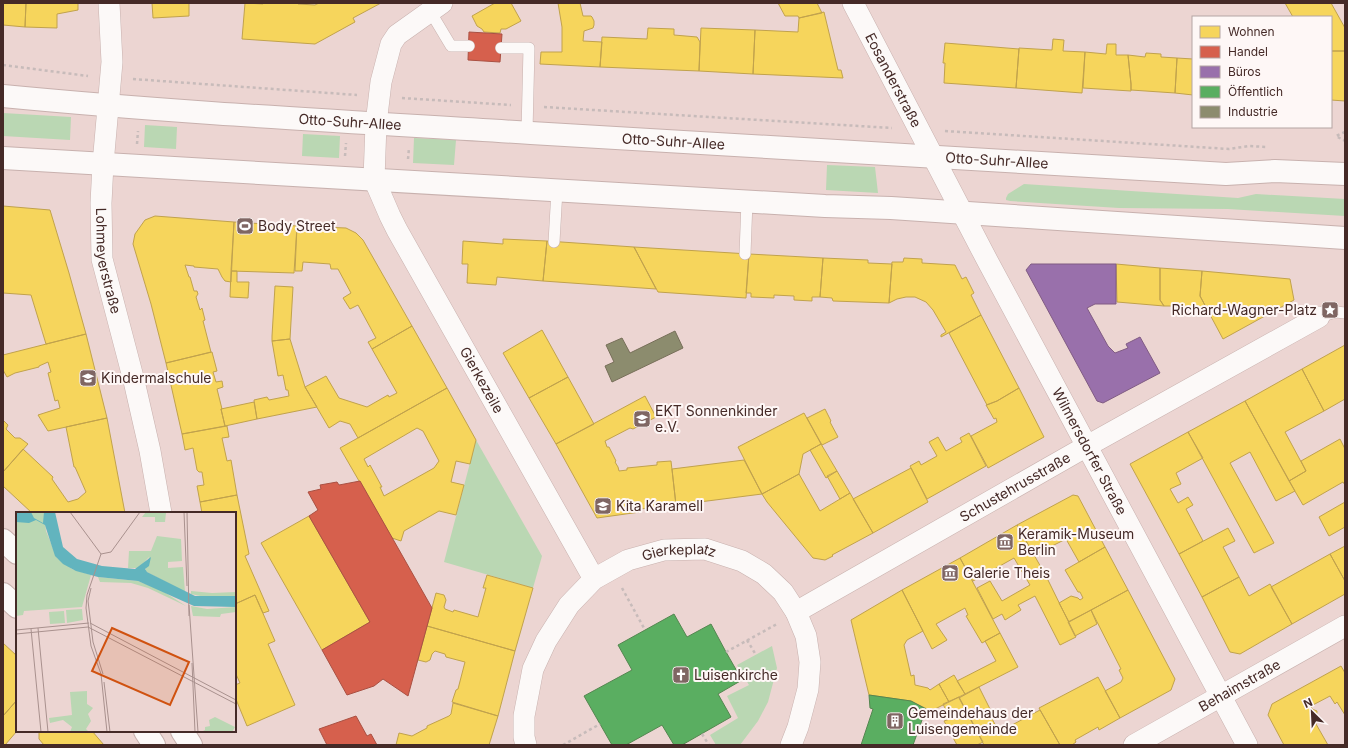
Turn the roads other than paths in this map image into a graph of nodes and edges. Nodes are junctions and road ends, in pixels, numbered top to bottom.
1 (109, 3) edge
2 (853, 3) edge
3 (436, 7) edge
4 (469, 46) dead end
5 (501, 48) dead end
6 (3, 96) edge
7 (108, 106) junction
8 (376, 124) junction
9 (527, 132) junction
10 (933, 157) junction
11 (3, 158) edge
12 (103, 164) junction
13 (1345, 174) edge
14 (374, 179) junction
15 (557, 190) junction
16 (747, 201) junction
17 (962, 213) junction
18 (1345, 238) edge
19 (554, 242) dead end
20 (745, 254) dead end
21 (1345, 313) edge
22 (1319, 317) joint
23 (1087, 446) junction
24 (161, 512) edge
25 (3, 540) edge
26 (16, 552) edge
27 (603, 574) junction
28 (3, 594) edge
29 (16, 606) edge
30 (796, 612) junction
31 (1345, 626) edge
32 (1221, 695) junction
33 (146, 732) edge
34 (183, 732) edge
35 (154, 745) edge
36 (191, 745) edge
37 (526, 745) edge
38 (791, 745) edge
39 (1134, 745) edge
40 (1247, 745) edge

1 - 7 street, Lohmeyerstraße
2 - 10 street, Eosanderstraße
3 - 4 lane
3 - 8 street
5 - 9 lane
6 - 7 main road, Otto-Suhr-Allee
7 - 8 main road, Otto-Suhr-Allee
7 - 12 street, Lohmeyerstraße
8 - 9 main road, Otto-Suhr-Allee
8 - 14 street
9 - 10 main road, Otto-Suhr-Allee
10 - 13 main road, Otto-Suhr-Allee
10 - 17 street, Wilmersdorfer Straße
11 - 12 main road
12 - 14 main road
12 - 24 street, Lohmeyerstraße
14 - 15 main road
14 - 27 street, Gierkezeile
15 - 16 main road
15 - 19 lane
16 - 17 main road
16 - 20 lane
17 - 18 main road
17 - 23 street, Wilmersdorfer Straße
21 - 22 lane
22 - 23 street, Schustehrusstraße
23 - 30 street, Schustehrusstraße
23 - 32 street, Wilmersdorfer Straße
25 - 26 main road
27 - 30 street, Gierkeplatz
27 - 37 street, Gierkeplatz
28 - 29 main road
30 - 38 street, Gierkeplatz
31 - 32 street, Behaimstraße
32 - 39 street, Behaimstraße
32 - 40 street, Wilmersdorfer Straße
33 - 35 main road
34 - 36 main road

